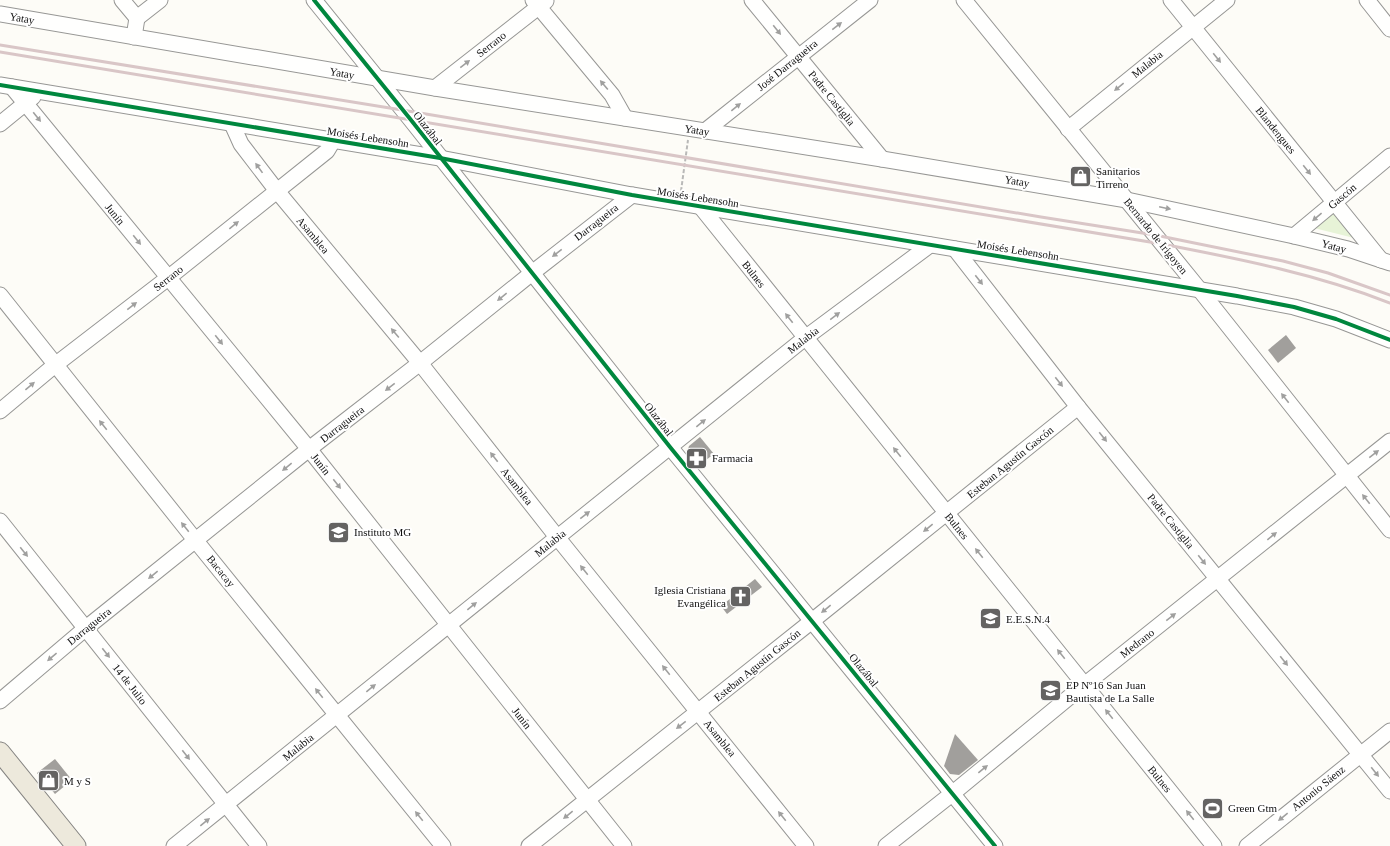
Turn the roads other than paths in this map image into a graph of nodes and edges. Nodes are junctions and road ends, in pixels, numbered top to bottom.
1 (122, 0) edge
2 (160, 0) edge
3 (314, 0) edge
4 (752, 0) edge
5 (870, 0) edge
6 (964, 0) edge
7 (1171, 0) edge
8 (1227, 0) edge
9 (1367, 0) edge
10 (539, 2) edge
11 (0, 14) edge
12 (137, 18) junction
13 (1193, 28) junction
14 (1390, 29) edge
15 (134, 37) junction
16 (798, 56) junction
17 (378, 79) junction
18 (6, 86) edge
19 (435, 88) junction
20 (40, 91) junction
21 (25, 103) junction
22 (625, 118) junction
23 (0, 124) edge
24 (232, 124) junction
25 (1068, 129) junction
26 (705, 131) junction
27 (333, 141) junction
28 (1390, 156) edge
29 (440, 158) junction
30 (882, 159) junction
31 (277, 191) junction
32 (632, 195) junction
33 (1127, 200) junction
34 (1334, 203) junction
35 (700, 206) junction
36 (1294, 236) junction
37 (930, 245) junction
38 (955, 249) junction
39 (1386, 262) edge
40 (532, 273) junction
41 (168, 278) junction
42 (1199, 289) junction
43 (0, 295) edge
44 (805, 338) junction
45 (1390, 340) edge
46 (420, 363) junction
47 (55, 365) junction
48 (1078, 407) junction
49 (0, 411) edge
50 (1390, 441) edge
51 (670, 447) junction
52 (309, 449) junction
53 (1347, 475) junction
54 (947, 513) junction
55 (0, 521) edge
56 (1390, 530) edge
57 (557, 537) junction
58 (196, 541) junction
59 (1218, 580) junction
60 (812, 621) junction
61 (448, 625) junction
62 (86, 628) junction
63 (1085, 685) junction
64 (0, 701) edge
65 (699, 711) junction
66 (337, 715) junction
67 (1390, 731) edge
68 (0, 752) edge
69 (1361, 754) junction
70 (0, 772) edge
71 (1390, 790) edge
72 (953, 793) junction
73 (587, 800) junction
74 (226, 805) junction
75 (60, 846) edge
76 (76, 846) edge
77 (174, 846) edge
78 (259, 846) edge
79 (443, 846) edge
80 (529, 846) edge
81 (624, 846) edge
82 (806, 846) edge
83 (886, 846) edge
84 (995, 846) edge
85 (1214, 846) edge
86 (1247, 846) edge

1 - 12 street
2 - 12 street
3 - 17 street, Olazábal
4 -> 16 street, Padre Castiglia
16 -> 5 street, José Darragueira
6 - 25 street, Bernardo de Irigoyen
7 - 13 street, Blandengues
8 - 13 street, Malabia
9 - 14 street
19 -> 10 street, Serrano
22 -> 10 street
11 - 15 street, Yatay
12 - 15 street
13 -> 25 street, Malabia
13 -> 34 street, Blandengues
15 - 17 street, Yatay
26 -> 16 street, José Darragueira
16 - 30 street, Padre Castiglia
17 - 19 street, Yatay
17 - 29 street, Olazábal
18 - 20 street, Moisés Lebensohn
18 - 21 street, Junín
19 - 22 street, Yatay
20 - 21 street
20 - 24 street, Moisés Lebensohn
21 - 23 street
21 -> 41 street, Junín
22 - 26 street, Yatay
24 - 27 street, Moisés Lebensohn
31 -> 24 street, Asamblea
25 - 33 street, Bernardo de Irigoyen
26 - 30 street, Yatay
27 - 29 street, Moisés Lebensohn
27 - 31 street, Serrano
28 - 34 street, Gascón
29 - 32 street, Moisés Lebensohn
29 - 40 street, Olazábal
30 - 33 street, Yatay
41 -> 31 street, Serrano
46 -> 31 street, Asamblea
32 - 35 street, Moisés Lebensohn
32 -> 40 street, Darragueira
33 -> 36 street, Yatay
33 - 42 street, Bernardo de Irigoyen
34 -> 36 street, Gascón
34 - 39 street, Blandengues
35 - 37 street, Moisés Lebensohn
44 -> 35 street, Bulnes
36 - 39 street, Yatay
37 - 38 street, Moisés Lebensohn
44 -> 37 street, Malabia
38 - 42 street, Moisés Lebensohn
38 -> 48 street, Padre Castiglia
40 -> 46 street, Darragueira
40 - 51 street, Olazábal
47 -> 41 street, Serrano
41 -> 52 street, Junín
42 - 45 street, Moisés Lebensohn
53 -> 42 street, Bernardo de Irigoyen
43 - 47 street, Bacacay
51 -> 44 street, Malabia
54 -> 44 street, Bulnes
46 -> 52 street, Darragueira
57 -> 46 street, Asamblea
49 -> 47 street, Serrano
58 -> 47 street, Bacacay
48 - 54 street, Esteban Agustín Gascón
48 -> 59 street, Padre Castiglia
53 -> 50 street, Medrano
57 -> 51 street, Malabia
51 - 60 street, Olazábal
52 -> 58 street, Darragueira
52 -> 61 street, Junín
56 -> 53 street, Bernardo de Irigoyen
59 -> 53 street, Medrano
54 -> 60 street, Esteban Agustín Gascón
63 -> 54 street, Bulnes
55 -> 62 street, 14 de Julio
61 -> 57 street, Malabia
65 -> 57 street, Asamblea
58 -> 62 street, Darragueira
66 -> 58 street, Bacacay
63 -> 59 street, Medrano
59 -> 69 street, Padre Castiglia
60 - 65 street, Esteban Agustín Gascón
60 - 72 street, Olazábal
66 -> 61 street, Malabia
61 - 73 street, Junín
62 -> 64 street, Darragueira
62 -> 74 street, 14 de Julio
72 -> 63 street, Medrano
85 -> 63 street, Bulnes
65 -> 73 street, Esteban Agustín Gascón
82 -> 65 street, Asamblea
66 - 74 street, Malabia
79 -> 66 street, Bacacay
67 - 69 street, Antonio Sáenz
68 - 76 main road
69 -> 71 street, Padre Castiglia
69 -> 86 street, Antonio Sáenz
70 - 75 main road
72 - 83 street, Medrano
72 - 84 street, Olazábal
73 -> 80 street, Esteban Agustín Gascón
73 - 81 street, Junín
77 -> 74 street, Malabia
74 - 78 street, 14 de Julio

